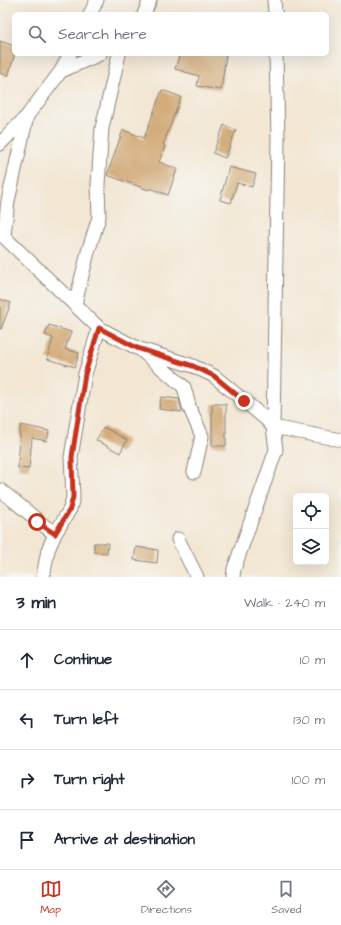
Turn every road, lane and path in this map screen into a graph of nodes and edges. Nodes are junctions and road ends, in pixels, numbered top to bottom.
1 (96, 0) edge
2 (150, 0) edge
3 (274, 0) edge
4 (91, 12) edge
5 (145, 12) edge
6 (275, 12) edge
7 (69, 56) edge
8 (95, 56) edge
9 (119, 56) edge
10 (276, 56) edge
11 (61, 71) junction
12 (28, 116) junction
13 (0, 144) edge
14 (2, 234) edge
15 (75, 304) junction
16 (99, 328) junction
17 (137, 348) junction
18 (193, 366) junction
19 (184, 387) junction
20 (273, 427) junction
21 (341, 440) edge
22 (194, 472) dead end
23 (0, 490) edge
24 (55, 534) junction
25 (178, 539) dead end
26 (43, 577) edge
27 (197, 577) edge
28 (233, 577) edge

1 - 4 street
2 - 5 street
3 - 6 street
7 - 11 street
8 - 11 street
9 - 15 street
10 - 20 street
11 - 12 street
12 - 13 street
12 - 14 street
14 - 15 street
15 - 16 street
16 - 17 street
16 - 24 street
17 - 18 street
17 - 19 street
18 - 19 street
18 - 20 street
19 - 22 street
20 - 21 street
20 - 28 street
23 - 24 street
24 - 26 street
25 - 27 street

